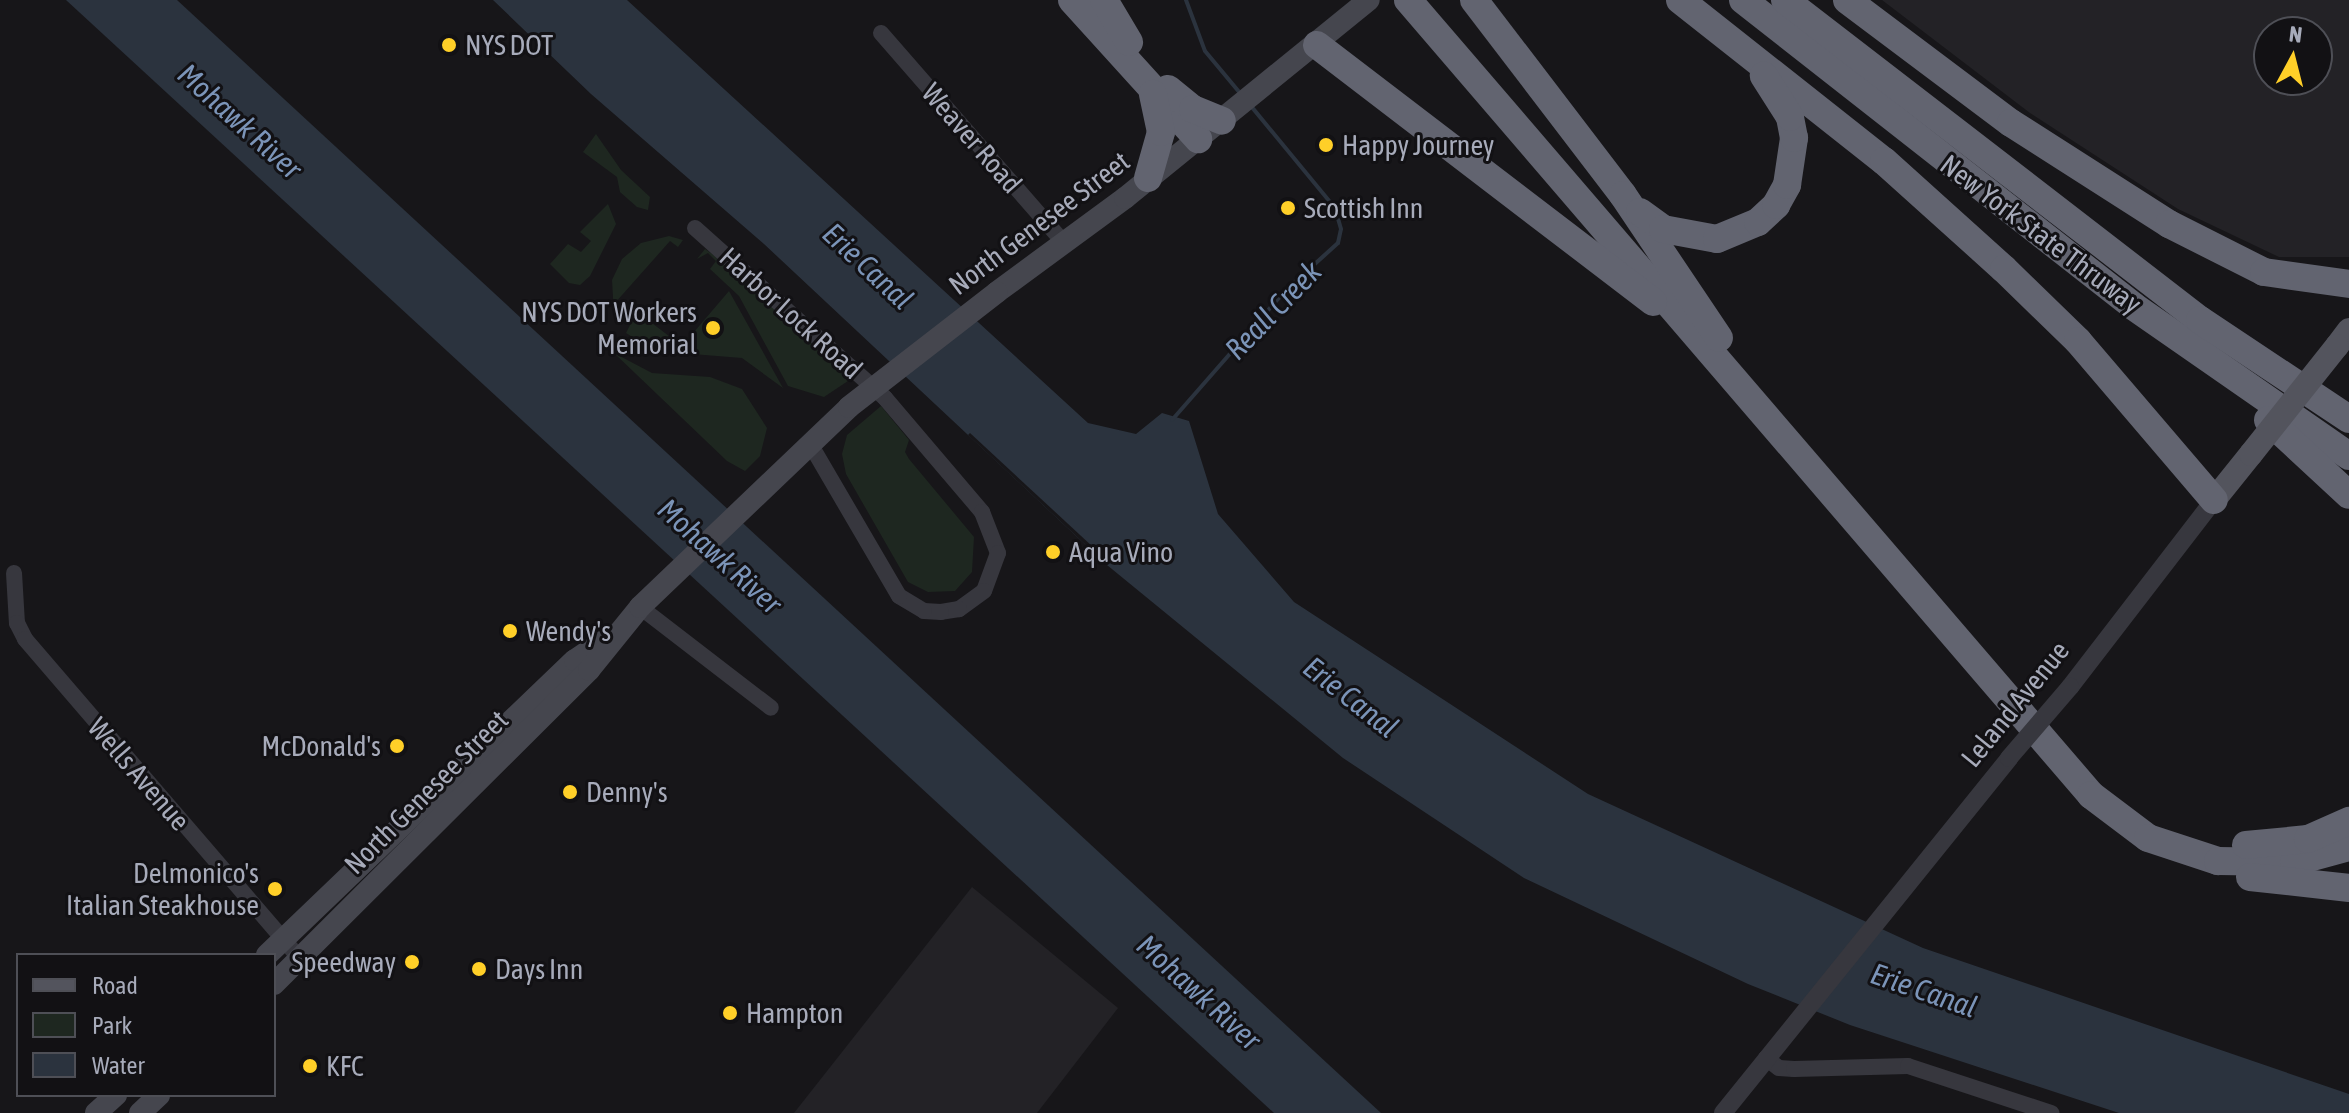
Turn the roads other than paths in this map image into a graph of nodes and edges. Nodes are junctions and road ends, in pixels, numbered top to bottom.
1 (1072, 0) edge
2 (1104, 0) edge
3 (1369, 0) edge
4 (1474, 0) edge
5 (1680, 0) edge
6 (1743, 0) edge
7 (1785, 0) edge
8 (1847, 0) edge
9 (1416, 3) edge
10 (881, 33) dead end
11 (1317, 45) junction
12 (1747, 53) junction
13 (1151, 89) junction
14 (1228, 115) junction
15 (1198, 139) junction
16 (1148, 178) junction
17 (1623, 195) junction
18 (695, 228) dead end
19 (1064, 243) junction
20 (2343, 280) edge
21 (2133, 306) junction
22 (2343, 338) edge
23 (1713, 354) junction
24 (1742, 371) junction
25 (2349, 419) edge
26 (809, 442) junction
27 (2349, 456) edge
28 (2349, 495) edge
29 (2214, 500) junction
30 (14, 573) dead end
31 (640, 607) junction
32 (0, 622) edge
33 (21, 631) junction
34 (613, 635) junction
35 (771, 708) dead end
36 (2349, 821) edge
37 (2349, 836) edge
38 (2208, 844) junction
39 (2349, 847) edge
40 (2179, 849) junction
41 (2349, 888) edge
42 (275, 947) edge
43 (300, 959) junction
44 (276, 982) edge
45 (1766, 1058) junction
46 (114, 1097) edge
47 (157, 1097) edge
48 (96, 1113) edge
49 (140, 1113) edge
50 (1723, 1113) edge
51 (2051, 1113) edge

1 - 13 highway
2 - 14 highway
3 - 11 main road, North Genesee Street
4 - 17 highway
5 - 12 highway
6 - 21 highway, New York State Thruway
7 - 25 highway, New York State Thruway
8 - 20 highway
9 - 23 highway
9 - 24 highway
10 - 19 street, Weaver Road
11 - 14 main road, North Genesee Street
11 - 23 highway
12 - 17 highway
12 - 29 highway
13 - 15 highway
13 - 16 highway
14 - 15 main road, North Genesee Street
15 - 16 main road, North Genesee Street
16 - 19 main road, North Genesee Street
17 - 24 highway
18 - 26 street, Harbor Lock Road
19 - 26 main road, North Genesee Street, bridge
21 - 27 highway, New York State Thruway
21 - 28 highway
22 - 29 main road, Leland Avenue, bridge
23 - 40 highway
24 - 38 highway
26 - 31 main road, North Genesee Street
29 - 45 street, Leland Avenue, bridge
30 - 33 street, Wells Avenue
31 - 34 main road, North Genesee Street
31 - 35 street
32 - 33 street
33 - 42 street, Wells Avenue
34 - 42 main road, North Genesee Street
34 - 43 main road, North Genesee Street
36 - 38 highway
37 - 38 highway
39 - 40 highway
40 - 41 highway
42 - 43 street, Wells Avenue
43 - 44 main road, North Genesee Street
45 - 50 street, Leland Avenue
45 - 51 street
46 - 48 main road
47 - 49 main road

